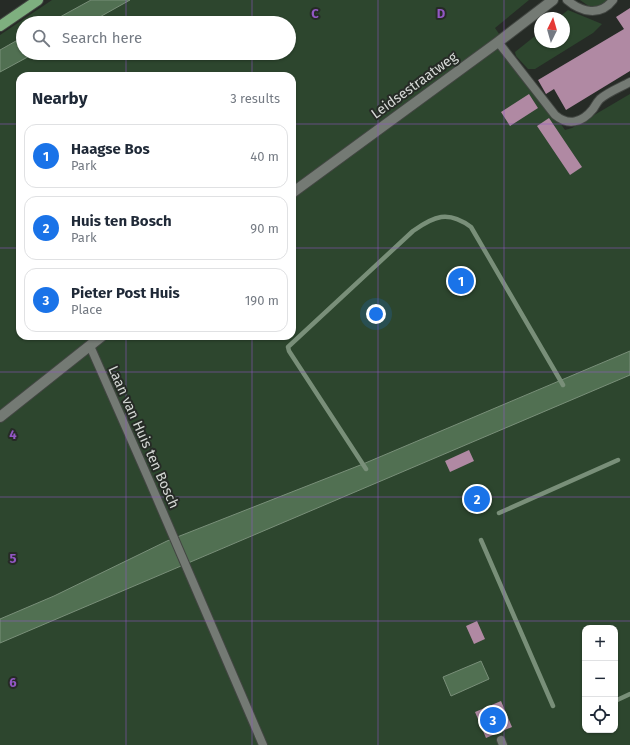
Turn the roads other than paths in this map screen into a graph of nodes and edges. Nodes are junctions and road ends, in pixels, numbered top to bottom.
1 (38, 0) edge
2 (553, 0) edge
3 (567, 0) edge
4 (613, 0) edge
5 (0, 26) edge
6 (498, 42) junction
7 (630, 82) edge
8 (296, 190) edge
9 (97, 340) edge
10 (90, 346) junction
11 (0, 417) edge
12 (263, 745) edge

1 - 5 main road
2 - 6 street, Leidsestraatweg
3 - 4 lane
6 - 7 lane
6 - 8 street, Leidsestraatweg
9 - 10 street
10 - 11 street
10 - 12 lane, Laan van Huis ten Bosch

